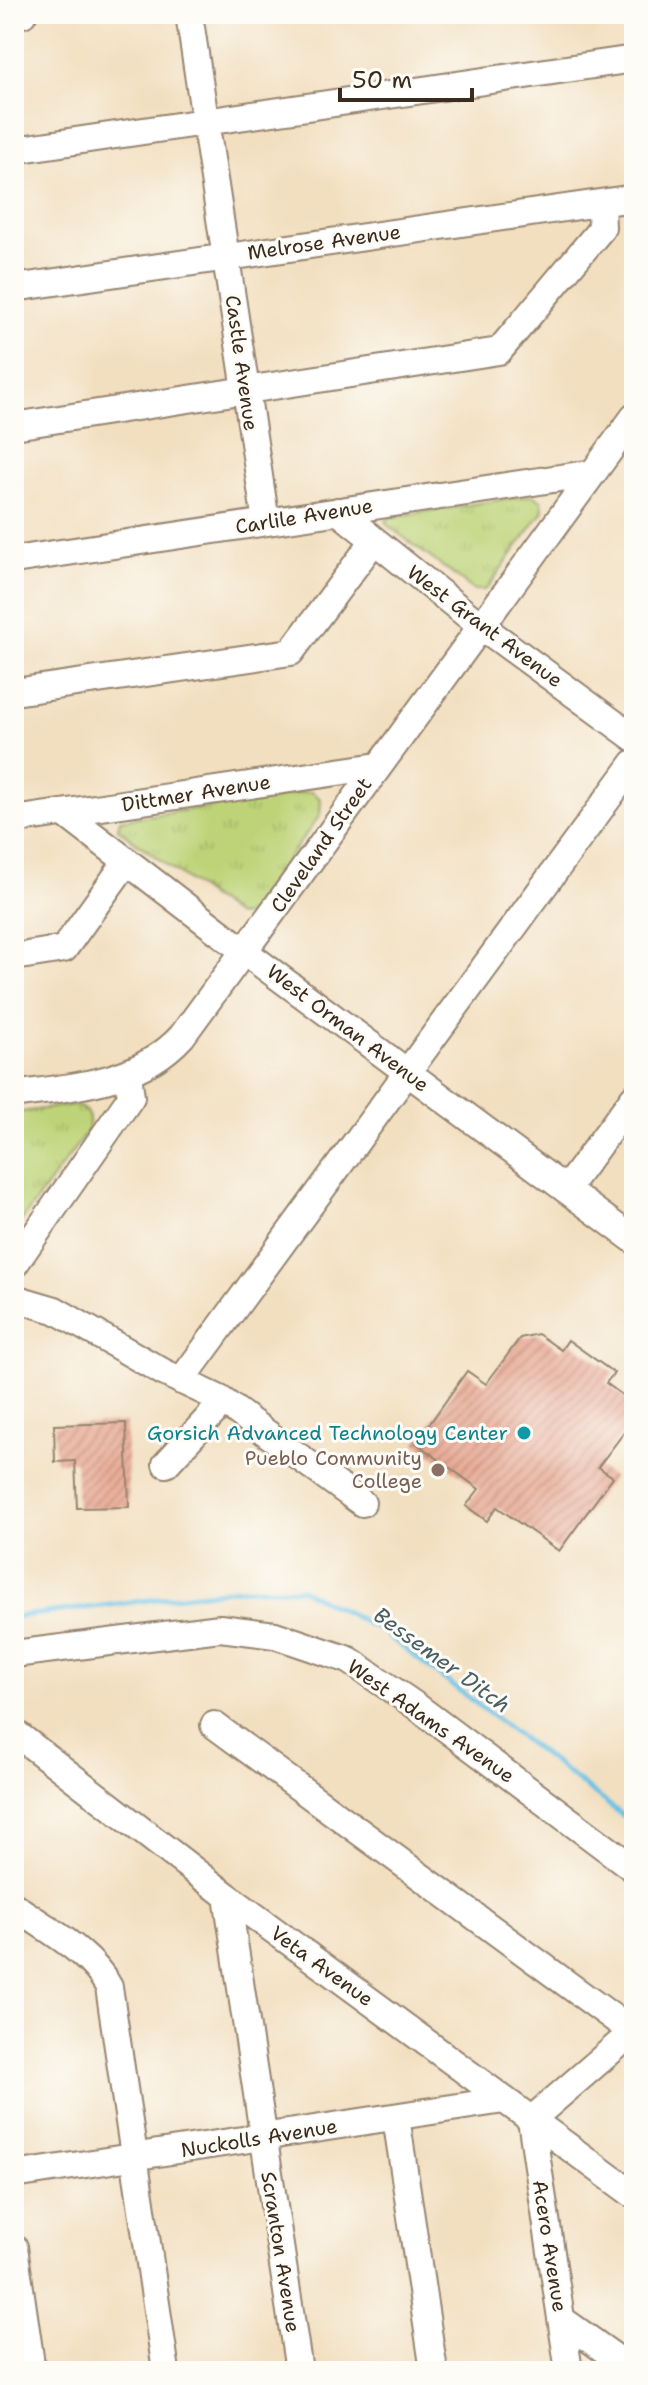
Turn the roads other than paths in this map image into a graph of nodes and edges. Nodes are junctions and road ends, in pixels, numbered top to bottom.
1 (23, 14) edge
2 (189, 14) edge
3 (14, 15) edge
4 (634, 59) edge
5 (206, 123) junction
6 (14, 150) edge
7 (634, 198) edge
8 (601, 203) junction
9 (226, 256) junction
10 (14, 288) edge
11 (246, 391) junction
12 (634, 417) edge
13 (14, 426) edge
14 (593, 473) junction
15 (338, 511) junction
16 (266, 522) junction
17 (373, 542) junction
18 (14, 560) edge
19 (481, 626) junction
20 (14, 692) edge
21 (634, 738) edge
22 (634, 763) edge
23 (378, 766) junction
24 (64, 813) junction
25 (14, 820) edge
26 (127, 861) junction
27 (245, 952) junction
28 (14, 957) edge
29 (406, 1071) junction
30 (128, 1074) junction
31 (14, 1095) edge
32 (634, 1097) edge
33 (566, 1189) junction
34 (634, 1240) edge
35 (14, 1265) edge
36 (14, 1298) edge
37 (172, 1376) junction
38 (220, 1399) junction
39 (166, 1464) dead end
40 (362, 1503) dead end
41 (14, 1654) edge
42 (214, 1725) dead end
43 (14, 1732) edge
44 (634, 1869) edge
45 (227, 1896) junction
46 (14, 1906) edge
47 (634, 2032) edge
48 (504, 2100) junction
49 (396, 2117) junction
50 (531, 2120) junction
51 (263, 2137) junction
52 (136, 2157) junction
53 (14, 2175) edge
54 (634, 2195) edge
55 (14, 2247) edge
56 (561, 2319) junction
57 (32, 2371) edge
58 (166, 2371) edge
59 (299, 2371) edge
60 (434, 2371) edge
61 (569, 2371) edge
62 (634, 2371) edge

1 - 3 street
2 - 5 street, Castle Avenue
4 - 5 street
5 - 6 street
5 - 9 street, Castle Avenue
7 - 8 street, Melrose Avenue
8 - 9 street, Melrose Avenue
8 - 11 street
9 - 10 street, Melrose Avenue
9 - 11 street, Castle Avenue
11 - 13 street
11 - 16 street, Castle Avenue
12 - 14 street, Cleveland Street
14 - 15 street, Carlile Avenue
14 - 19 street, Cleveland Street
15 - 16 street, Carlile Avenue
15 - 17 street, West Grant Avenue
16 - 18 street, Carlile Avenue
17 - 19 street, West Grant Avenue
17 - 20 street
19 - 21 street, West Grant Avenue
19 - 23 street, Cleveland Street
22 - 29 street
23 - 24 street, Dittmer Avenue
23 - 27 street, Cleveland Street
24 - 25 street, Dittmer Avenue
24 - 26 street, West Orman Avenue
26 - 27 street, West Orman Avenue
26 - 28 street
27 - 29 street, West Orman Avenue
27 - 30 street, Cleveland Street
29 - 33 street, West Orman Avenue
29 - 37 street
30 - 31 street, Cleveland Street
30 - 35 street
32 - 33 street
33 - 34 street, West Orman Avenue
36 - 37 street
37 - 38 street
38 - 39 street
38 - 40 street
41 - 44 street, West Adams Avenue
42 - 47 street
43 - 45 street, Veta Avenue
45 - 48 street, Veta Avenue
45 - 51 street, Scranton Avenue
46 - 52 street
47 - 50 street
48 - 49 street, Nuckolls Avenue
48 - 50 street, Veta Avenue
49 - 51 street, Nuckolls Avenue
49 - 60 street
50 - 54 street, Veta Avenue
50 - 56 street, Acero Avenue
51 - 52 street, Nuckolls Avenue
51 - 59 street, Scranton Avenue
52 - 53 street, Nuckolls Avenue
52 - 58 street
55 - 57 street
56 - 61 street, Acero Avenue
56 - 62 street

